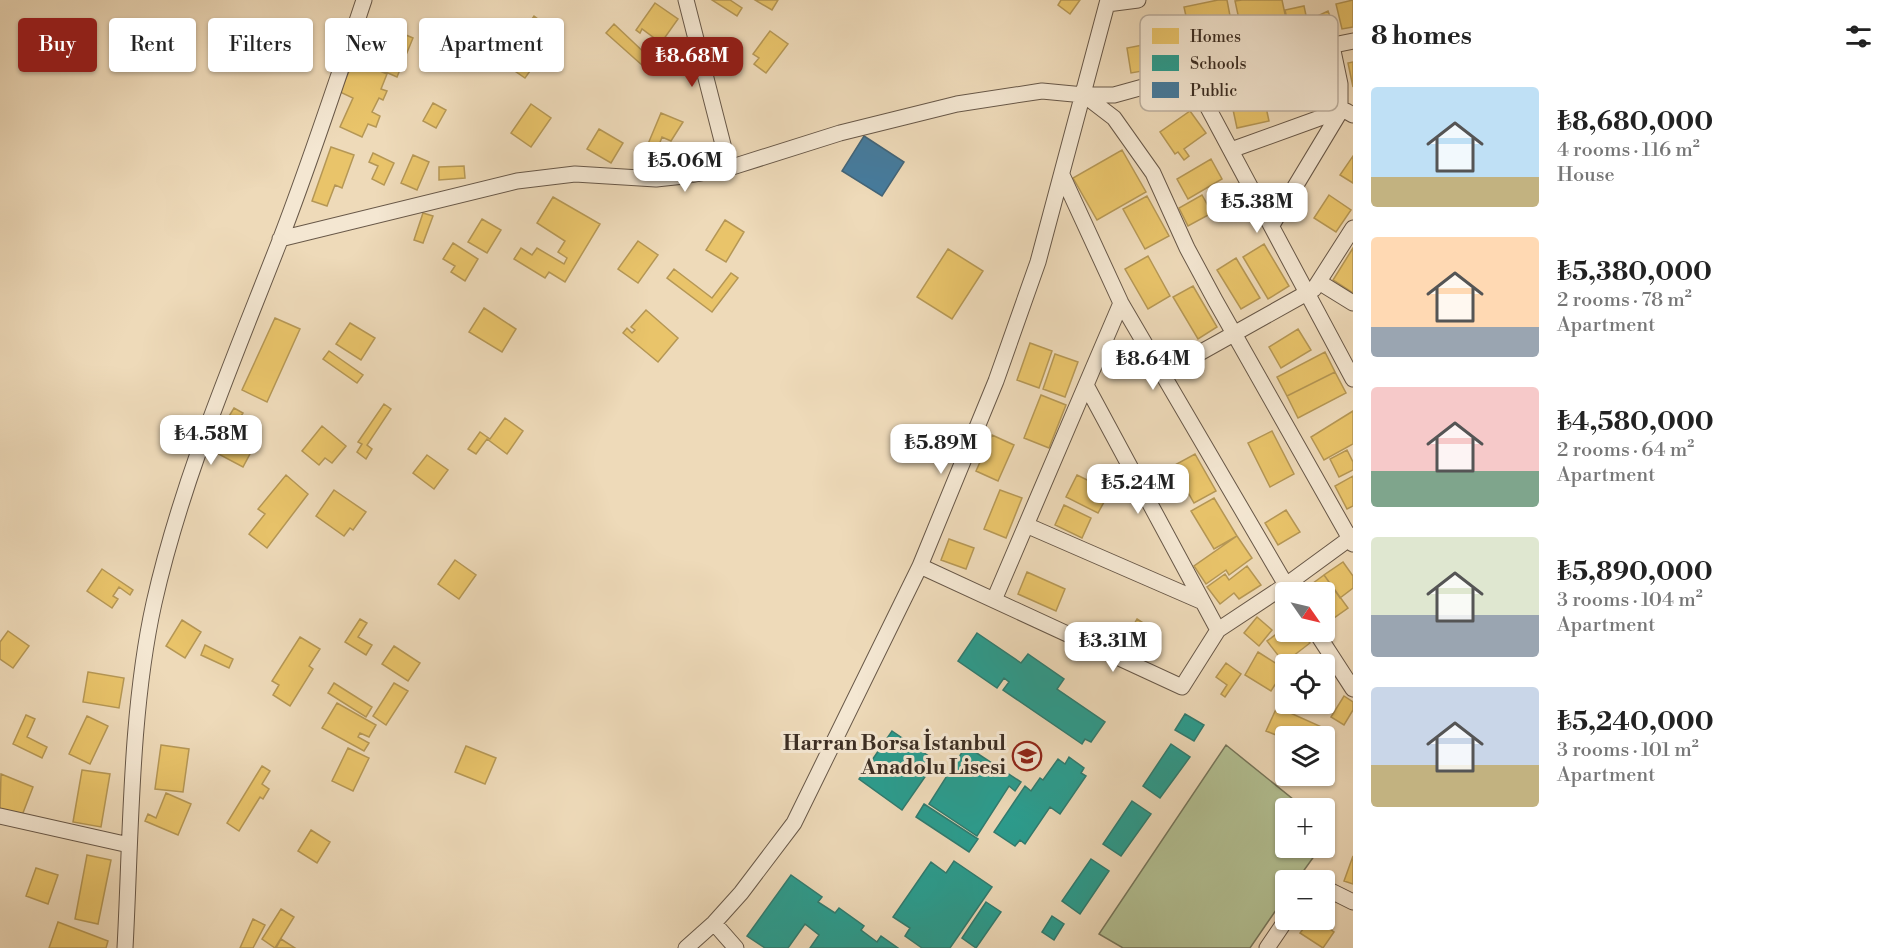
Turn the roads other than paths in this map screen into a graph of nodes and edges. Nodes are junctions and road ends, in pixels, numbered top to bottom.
1 (364, 0) edge
2 (686, 0) edge
3 (1138, 0) edge
4 (1108, 2) edge
5 (1353, 41) edge
6 (1338, 45) edge
7 (1338, 74) edge
8 (1140, 88) edge
9 (1084, 95) junction
10 (1114, 95) junction
11 (1210, 111) edge
12 (1347, 114) edge
13 (1114, 118) junction
14 (1231, 150) junction
15 (729, 168) junction
16 (1062, 174) junction
17 (1272, 225) junction
18 (1353, 228) edge
19 (280, 239) junction
20 (1313, 287) junction
21 (1121, 303) junction
22 (1353, 303) edge
23 (1234, 334) junction
24 (1162, 374) junction
25 (1353, 378) edge
26 (1086, 385) junction
27 (1026, 525) junction
28 (1352, 539) edge
29 (920, 566) junction
30 (1284, 582) edge
31 (1297, 582) edge
32 (1275, 597) edge
33 (994, 600) junction
34 (1203, 602) junction
35 (1218, 630) junction
36 (1322, 642) edge
37 (1353, 689) edge
38 (0, 816) edge
39 (129, 845) junction
40 (1335, 893) edge
41 (1353, 902) edge
42 (714, 923) junction
43 (1279, 930) edge
44 (125, 948) edge
45 (686, 948) edge
46 (736, 948) edge
47 (1267, 948) edge

1 - 19 street
2 - 15 street
3 - 4 street
4 - 9 street
5 - 6 street
7 - 12 street
8 - 10 street
9 - 10 street
9 - 13 street
9 - 15 street
9 - 16 street
10 - 13 street
11 - 14 street
12 - 14 street
12 - 17 street
13 - 23 street
14 - 17 street
15 - 19 street
16 - 21 street
16 - 29 street
17 - 20 street
18 - 20 street
19 - 39 street
20 - 22 street
20 - 23 street
20 - 25 street
21 - 24 street
21 - 26 street
23 - 24 street
23 - 28 street
24 - 30 street
26 - 27 street
26 - 34 street
27 - 33 street
27 - 34 street
28 - 31 street
29 - 33 street
29 - 42 street
32 - 35 street
33 - 35 street
34 - 35 street
36 - 37 street
38 - 39 street
39 - 44 street
40 - 41 street
42 - 45 street
42 - 46 street
43 - 47 street

